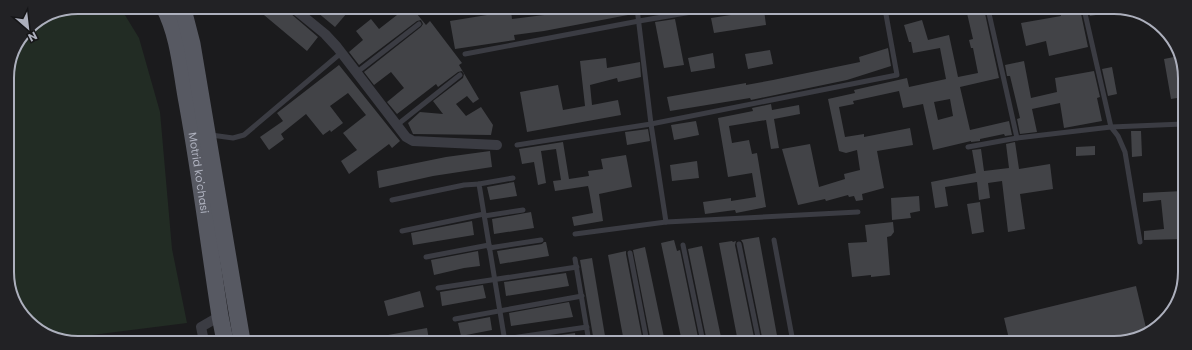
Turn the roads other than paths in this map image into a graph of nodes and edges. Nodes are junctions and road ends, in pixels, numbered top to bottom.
1 (167, 14) edge
2 (184, 14) edge
3 (300, 14) edge
4 (639, 14) edge
5 (680, 14) edge
6 (886, 14) edge
7 (989, 14) edge
8 (1085, 14) edge
9 (640, 21) junction
10 (419, 24) dead end
11 (341, 53) junction
12 (465, 54) dead end
13 (356, 73) junction
14 (460, 75) dead end
15 (651, 124) junction
16 (1178, 124) edge
17 (397, 125) junction
18 (1112, 127) junction
19 (207, 135) junction
20 (1017, 138) junction
21 (497, 145) dead end
22 (517, 145) dead end
23 (968, 147) dead end
24 (513, 178) dead end
25 (479, 184) junction
26 (392, 200) dead end
27 (523, 210) dead end
28 (858, 212) dead end
29 (484, 215) junction
30 (666, 222) junction
31 (402, 231) dead end
32 (575, 234) dead end
33 (541, 240) dead end
34 (774, 240) dead end
35 (1140, 242) dead end
36 (739, 244) dead end
37 (683, 245) dead end
38 (489, 246) junction
39 (630, 253) dead end
40 (426, 257) dead end
41 (576, 259) dead end
42 (577, 267) junction
43 (494, 279) junction
44 (438, 288) dead end
45 (582, 296) junction
46 (500, 310) junction
47 (220, 316) junction
48 (455, 319) dead end
49 (587, 327) junction
50 (203, 336) edge
51 (224, 336) edge
52 (241, 336) edge
53 (503, 336) edge
54 (534, 336) edge
55 (588, 336) edge
56 (646, 336) edge
57 (702, 336) edge
58 (758, 336) edge
59 (792, 336) edge

1 - 47 main road, Motrid ko'chasi
2 - 19 main road, Motrid ko'chasi
3 - 11 street
4 - 9 lane
5 - 9 lane
6 - 15 lane
7 - 20 lane
8 - 18 lane
9 - 12 lane
9 - 15 lane
10 - 13 lane
11 - 13 street
11 - 19 lane
13 - 17 street
14 - 17 lane
15 - 22 lane
15 - 30 lane
16 - 18 lane
17 - 21 street
18 - 20 lane
18 - 35 lane
19 - 52 main road, Motrid ko'chasi
20 - 23 lane
24 - 25 lane
25 - 26 lane
25 - 29 lane
27 - 29 lane
28 - 30 lane
29 - 31 lane
29 - 38 lane
30 - 32 lane
33 - 38 lane
34 - 59 lane
36 - 58 lane
37 - 57 lane
38 - 40 lane
38 - 43 lane
39 - 56 lane
41 - 42 lane
42 - 43 lane
42 - 45 lane
43 - 44 lane
43 - 46 lane
45 - 46 lane
45 - 49 lane
46 - 48 lane
46 - 53 lane
47 - 50 street
47 - 51 main road, Motrid ko'chasi
49 - 54 lane
49 - 55 lane

